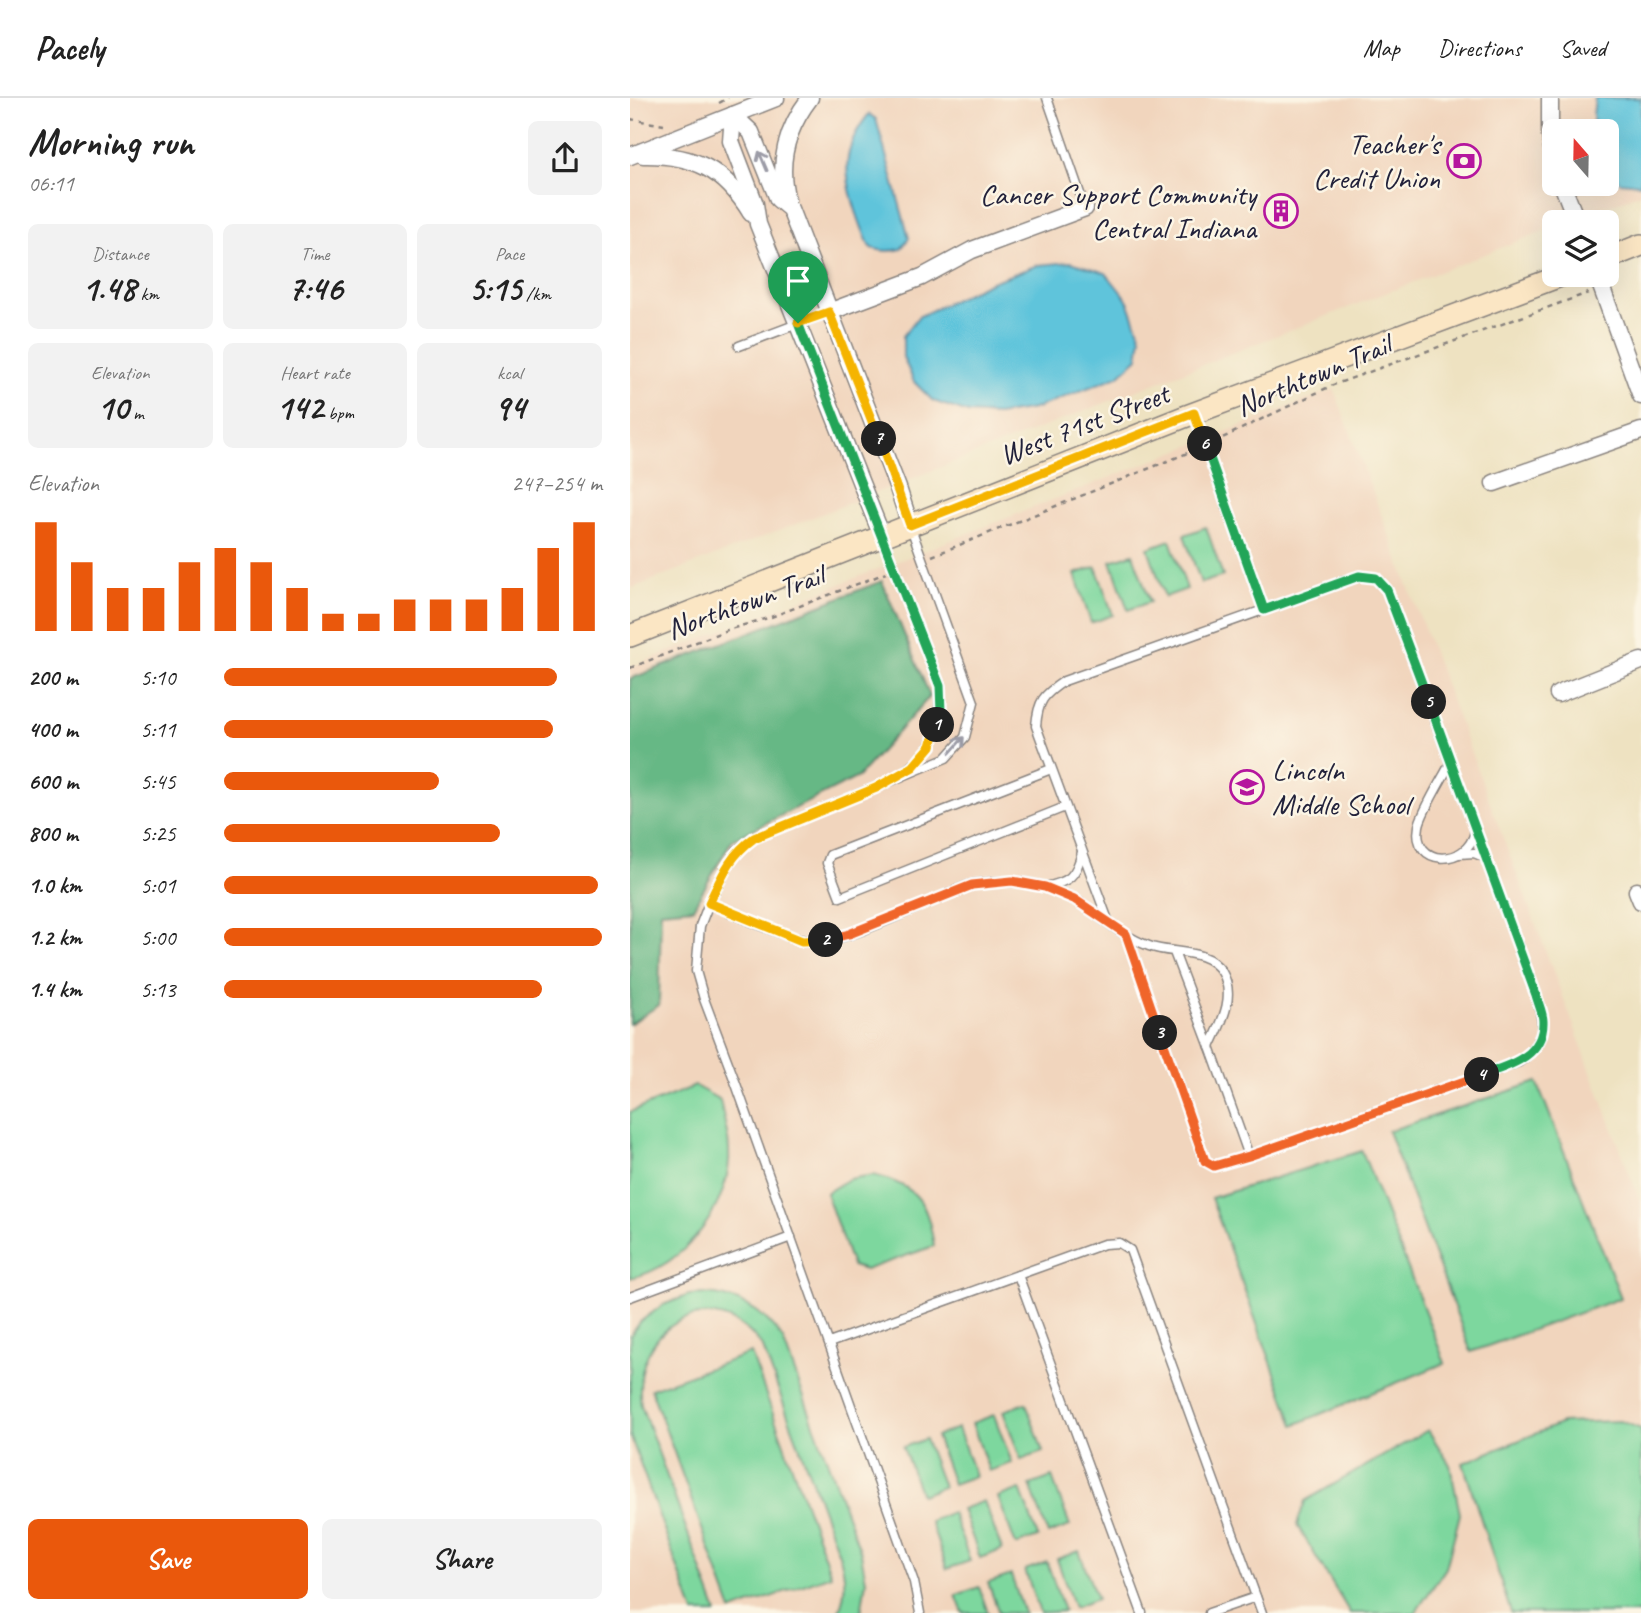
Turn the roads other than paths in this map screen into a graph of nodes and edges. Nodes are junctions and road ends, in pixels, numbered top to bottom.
1 (776, 98) edge
2 (810, 98) edge
3 (1047, 98) edge
4 (1550, 98) edge
5 (733, 116) junction
6 (1550, 119) edge
7 (632, 156) edge
8 (1085, 208) joint
9 (790, 209) junction
10 (758, 224) junction
11 (1641, 245) edge
12 (1619, 254) edge
13 (1542, 283) edge
14 (1601, 287) edge
15 (829, 312) junction
16 (798, 323) junction
17 (739, 346) dead end
18 (1641, 396) edge
19 (1194, 413) junction
20 (1641, 431) edge
21 (1494, 483) dead end
22 (910, 525) junction
23 (882, 536) junction
24 (1264, 610) junction
25 (630, 636) edge
26 (1641, 661) edge
27 (1558, 694) dead end
28 (1451, 762) junction
29 (1051, 769) junction
30 (876, 788) junction
31 (1065, 807) junction
32 (1475, 828) junction
33 (1082, 851) junction
34 (1459, 854) junction
35 (1486, 858) junction
36 (1045, 887) junction
37 (709, 903) junction
38 (1108, 923) junction
39 (1126, 934) junction
40 (1174, 952) junction
41 (1210, 1047) junction
42 (1249, 1156) junction
43 (791, 1237) junction
44 (1018, 1275) junction
45 (630, 1297) edge
46 (829, 1343) junction
47 (1256, 1597) junction
48 (920, 1613) edge
49 (1142, 1613) edge
50 (1209, 1613) edge
51 (1262, 1613) edge

1 - 5 street
2 - 9 street
3 - 8 lane
4 - 6 street
5 - 7 street
9 -> 5 street
5 - 10 street
7 - 10 street
8 - 15 street
9 - 15 street
10 - 16 street
11 - 12 main road
13 - 19 main road, West 71st Street
14 - 18 street
15 - 16 lane
15 - 22 street
16 - 17 lane
16 - 23 street
19 - 22 main road, West 71st Street
19 - 24 lane
20 - 21 street
22 - 23 main road, West 71st Street
30 -> 22 lane
23 - 25 main road, West 71st Street
23 - 30 lane
24 - 28 lane
24 - 29 lane
26 - 27 street
28 - 32 lane
28 - 34 lane
29 - 31 lane
29 - 31 lane
30 - 37 lane
31 - 33 lane
32 - 34 lane
32 - 35 lane
33 - 36 lane
33 - 38 lane
34 - 35 lane
35 - 42 lane
36 - 37 lane
36 - 38 lane
37 - 43 lane
38 - 39 lane
39 - 40 lane
39 - 42 lane
40 - 41 lane
40 - 41 lane
41 - 42 lane
43 - 45 lane
43 - 46 lane
44 - 46 lane
44 - 47 lane
44 - 49 lane
46 - 48 lane
47 - 50 lane
47 - 51 lane

